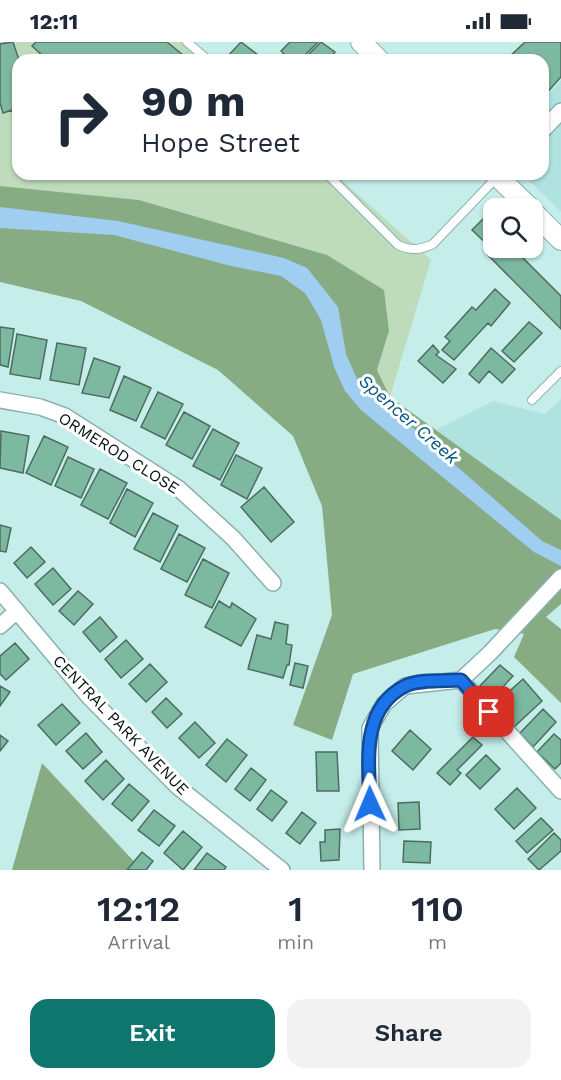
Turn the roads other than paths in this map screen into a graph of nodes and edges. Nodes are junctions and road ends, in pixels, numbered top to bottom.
1 (187, 42) edge
2 (361, 42) edge
3 (201, 54) edge
4 (373, 54) edge
5 (561, 111) edge
6 (549, 124) edge
7 (333, 180) edge
8 (493, 180) edge
9 (503, 180) edge
10 (520, 198) edge
11 (543, 222) edge
12 (561, 240) edge
13 (561, 371) edge
14 (0, 400) edge
15 (532, 400) dead end
16 (561, 578) edge
17 (273, 583) dead end
18 (0, 591) edge
19 (17, 611) junction
20 (0, 626) edge
21 (461, 680) junction
22 (561, 791) edge
23 (282, 870) edge
24 (372, 870) edge

1 - 3 lane
2 - 4 street
5 - 6 street
7 - 8 lane
9 - 10 street
11 - 12 street
13 - 15 lane
14 - 17 street, ORMEROD CLOSE
16 - 21 street
18 - 19 street, CENTRAL PARK AVENUE
19 - 20 street
19 - 23 street, CENTRAL PARK AVENUE
21 - 22 street
21 - 24 street

